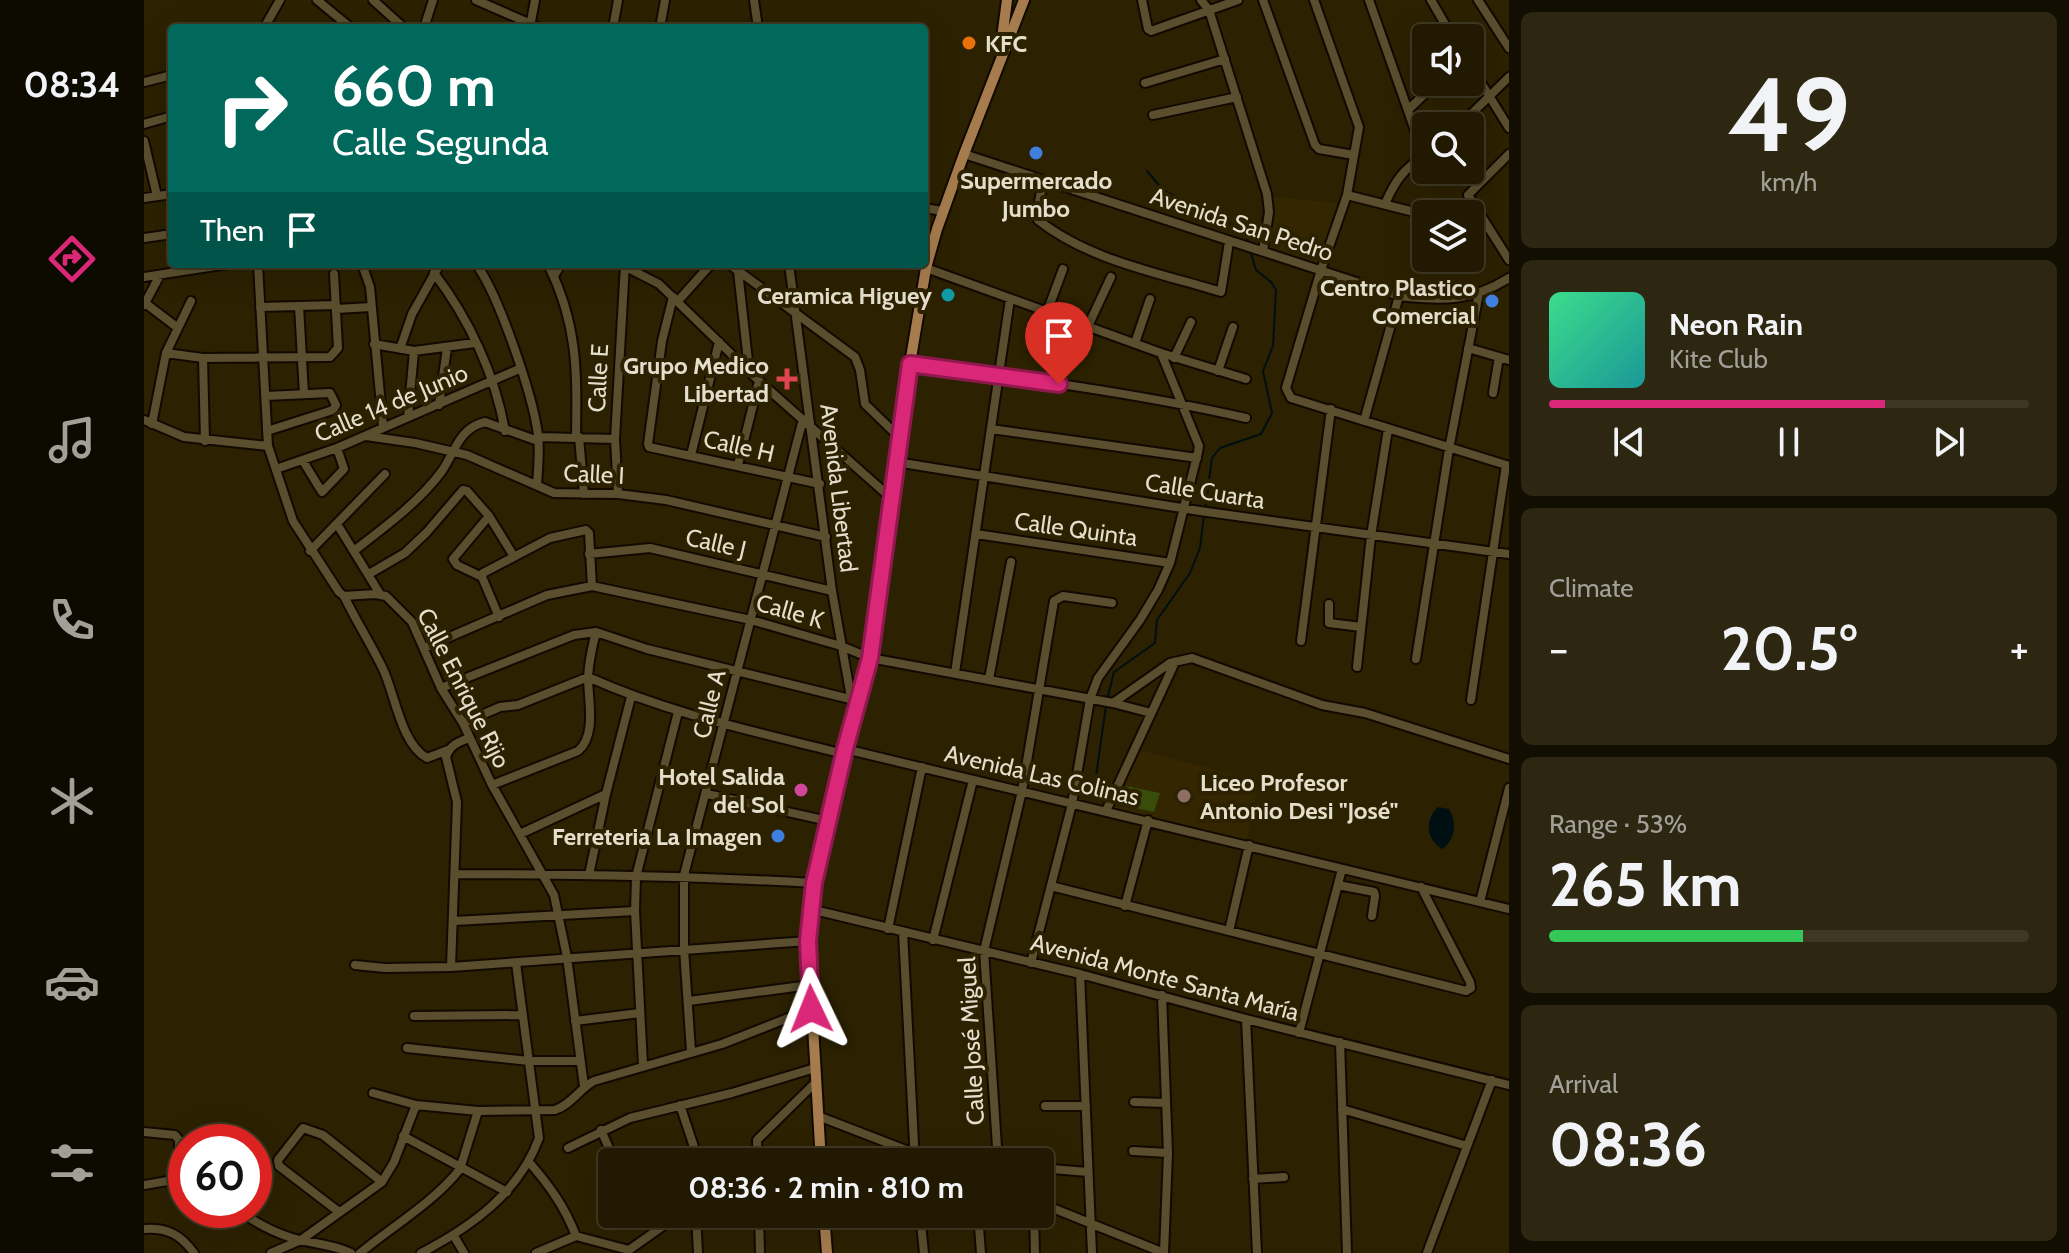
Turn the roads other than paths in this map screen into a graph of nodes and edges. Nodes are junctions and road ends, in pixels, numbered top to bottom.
1 (280, 0) edge
2 (317, 0) edge
3 (373, 0) edge
4 (433, 0) edge
5 (476, 0) edge
6 (535, 0) edge
7 (618, 0) edge
8 (665, 0) edge
9 (754, 0) edge
10 (1007, 0) edge
11 (1024, 0) edge
12 (1142, 0) edge
13 (1201, 0) edge
14 (1238, 0) edge
15 (1263, 0) edge
16 (1314, 0) edge
17 (1369, 0) edge
18 (1431, 0) edge
19 (1478, 0) edge
20 (1209, 10) junction
21 (266, 24) edge
22 (346, 24) edge
23 (400, 24) edge
24 (425, 24) edge
25 (526, 24) edge
26 (530, 24) edge
27 (614, 24) edge
28 (661, 24) edge
29 (757, 24) edge
30 (1445, 24) edge
31 (1509, 48) edge
32 (1225, 59) junction
33 (999, 63) junction
34 (168, 76) edge
35 (1509, 77) edge
36 (144, 82) edge
37 (1145, 83) dead end
38 (1484, 87) edge
39 (1422, 96) edge
40 (1237, 97) junction
41 (1490, 97) junction
42 (1408, 110) junction
43 (1474, 112) edge
44 (1153, 115) dead end
45 (168, 117) edge
46 (1412, 121) edge
47 (144, 124) edge
48 (1509, 128) edge
49 (144, 141) edge
50 (964, 154) junction
51 (1354, 155) junction
52 (1508, 157) edge
53 (146, 160) edge
54 (1412, 163) edge
55 (1043, 181) junction
56 (168, 195) edge
57 (1347, 195) junction
58 (157, 196) junction
59 (144, 198) edge
60 (1469, 200) edge
61 (1385, 204) junction
62 (928, 209) edge
63 (943, 211) junction
64 (1412, 211) edge
65 (1484, 228) edge
66 (168, 235) edge
67 (144, 238) edge
68 (1229, 242) junction
69 (1254, 249) junction
70 (1509, 260) edge
71 (928, 261) edge
72 (203, 268) edge
73 (258, 268) edge
74 (363, 268) edge
75 (437, 268) edge
76 (478, 268) edge
77 (550, 268) edge
78 (559, 268) edge
79 (623, 268) edge
80 (629, 268) edge
81 (707, 268) edge
82 (734, 268) edge
83 (790, 268) edge
84 (926, 268) joint
85 (1063, 269) dead end
86 (1321, 270) junction
87 (738, 271) junction
88 (434, 273) junction
89 (334, 274) dead end
90 (160, 275) junction
91 (554, 276) junction
92 (144, 277) edge
93 (1111, 277) dead end
94 (1509, 278) edge
95 (1479, 293) junction
96 (1399, 296) junction
97 (675, 299) junction
98 (1010, 299) junction
99 (1150, 299) dead end
100 (191, 301) dead end
101 (145, 304) edge
102 (299, 306) junction
103 (260, 307) junction
104 (336, 307) junction
105 (371, 307) junction
106 (795, 312) junction
107 (1047, 312) junction
108 (1191, 322) dead end
109 (1088, 326) junction
110 (1233, 327) dead end
111 (178, 328) junction
112 (719, 342) junction
113 (475, 343) junction
114 (1135, 343) junction
115 (374, 344) junction
116 (447, 348) junction
117 (1468, 348) junction
118 (400, 349) junction
119 (414, 351) junction
120 (166, 353) junction
121 (1161, 353) junction
122 (1499, 357) junction
123 (203, 358) junction
124 (302, 358) junction
125 (1174, 358) junction
126 (264, 359) junction
127 (1509, 360) edge
128 (910, 364) junction
129 (519, 369) junction
130 (749, 371) junction
131 (1218, 371) junction
132 (999, 375) junction
133 (1246, 379) dead end
134 (759, 381) junction
135 (493, 382) junction
136 (1493, 393) dead end
137 (304, 394) junction
138 (266, 396) junction
139 (1180, 403) junction
140 (439, 405) junction
141 (1331, 409) junction
142 (408, 417) junction
143 (1246, 418) dead end
144 (803, 419) junction
145 (1364, 421) junction
146 (148, 422) edge
147 (812, 426) junction
148 (383, 427) junction
149 (991, 429) junction
150 (1388, 429) junction
151 (267, 431) junction
152 (505, 431) junction
153 (366, 436) junction
154 (577, 437) junction
155 (900, 438) junction
156 (538, 439) junction
157 (615, 439) junction
158 (205, 441) junction
159 (268, 446) junction
160 (337, 448) junction
161 (1449, 449) junction
162 (452, 451) junction
163 (691, 455) junction
164 (1197, 458) junction
165 (303, 461) junction
166 (896, 462) junction
167 (738, 465) junction
168 (1508, 465) edge
169 (276, 469) junction
170 (385, 474) dead end
171 (786, 477) junction
172 (984, 478) junction
173 (820, 484) junction
174 (537, 485) junction
175 (584, 494) junction
176 (618, 494) junction
177 (891, 498) junction
178 (1183, 508) junction
179 (489, 516) junction
180 (337, 524) junction
181 (774, 526) junction
182 (1316, 528) junction
183 (976, 534) junction
184 (1371, 536) junction
185 (826, 537) junction
186 (1433, 543) junction
187 (355, 550) junction
188 (310, 551) junction
189 (1494, 552) junction
190 (589, 554) junction
191 (1509, 554) edge
192 (513, 555) junction
193 (1011, 562) dead end
194 (1170, 563) junction
195 (369, 574) junction
196 (763, 574) junction
197 (482, 577) junction
198 (592, 586) junction
199 (832, 591) junction
200 (380, 594) junction
201 (344, 596) junction
202 (1112, 603) dead end
203 (1329, 604) dead end
204 (499, 617) junction
205 (751, 620) junction
206 (1361, 627) junction
207 (596, 632) junction
208 (1301, 641) dead end
209 (841, 646) junction
210 (424, 648) junction
211 (870, 658) junction
212 (1416, 659) dead end
213 (1175, 661) junction
214 (1357, 667) dead end
215 (739, 672) junction
216 (955, 673) junction
217 (588, 677) junction
218 (989, 679) junction
219 (441, 688) junction
220 (1038, 689) junction
221 (631, 697) junction
222 (850, 699) junction
223 (1090, 699) junction
224 (1471, 700) dead end
225 (1108, 702) junction
226 (678, 712) junction
227 (1151, 713) junction
228 (855, 716) junction
229 (463, 723) junction
230 (726, 724) junction
231 (469, 738) junction
232 (448, 750) junction
233 (844, 751) junction
234 (1509, 759) edge
235 (922, 767) junction
236 (973, 780) junction
237 (492, 785) junction
238 (1509, 788) edge
239 (1022, 791) junction
240 (606, 794) junction
241 (707, 794) junction
242 (1072, 804) junction
243 (1106, 811) junction
244 (1148, 820) junction
245 (828, 821) junction
246 (520, 834) junction
247 (1249, 845) junction
248 (1342, 869) junction
249 (456, 874) junction
250 (543, 874) junction
251 (589, 875) junction
252 (684, 875) junction
253 (636, 877) junction
254 (814, 883) junction
255 (1338, 885) junction
256 (1051, 886) junction
257 (1421, 887) junction
258 (1480, 902) junction
259 (1125, 906) junction
260 (810, 909) junction
261 (1509, 909) edge
262 (635, 911) junction
263 (560, 915) junction
264 (1372, 916) dead end
265 (454, 921) junction
266 (888, 929) junction
267 (1229, 931) junction
268 (903, 932) junction
269 (933, 940) junction
270 (808, 941) junction
271 (684, 949) junction
272 (984, 951) junction
273 (638, 953) junction
274 (1320, 955) junction
275 (567, 957) junction
276 (516, 963) junction
277 (1031, 963) junction
278 (355, 965) dead end
279 (451, 967) junction
280 (1080, 974) junction
281 (810, 985) junction
282 (1162, 995) junction
283 (689, 1001) junction
284 (811, 1009) junction
285 (640, 1013) junction
286 (523, 1015) junction
287 (414, 1016) dead end
288 (1246, 1019) junction
289 (575, 1021) junction
290 (1299, 1033) junction
291 (1340, 1042) junction
292 (407, 1048) dead end
293 (691, 1051) junction
294 (529, 1061) junction
295 (579, 1061) junction
296 (643, 1065) junction
297 (815, 1068) junction
298 (1492, 1080) junction
299 (816, 1082) junction
300 (1509, 1085) edge
301 (584, 1086) junction
302 (373, 1093) dead end
303 (1134, 1102) dead end
304 (1166, 1103) junction
305 (416, 1105) junction
306 (680, 1105) junction
307 (1045, 1106) dead end
308 (1086, 1106) junction
309 (1342, 1109) junction
310 (536, 1110) junction
311 (478, 1111) junction
312 (818, 1116) junction
313 (601, 1130) junction
314 (144, 1132) edge
315 (168, 1134) edge
316 (403, 1136) junction
317 (1467, 1146) junction
318 (568, 1148) dead end
319 (609, 1148) edge
320 (694, 1148) edge
321 (757, 1148) edge
322 (820, 1148) edge
323 (894, 1148) edge
324 (915, 1148) edge
325 (997, 1148) edge
326 (1133, 1151) dead end
327 (1168, 1153) junction
328 (529, 1162) junction
329 (460, 1169) junction
330 (1054, 1169) edge
331 (1088, 1172) junction
332 (1284, 1177) dead end
333 (1253, 1179) junction
334 (168, 1182) edge
335 (382, 1182) junction
336 (144, 1185) edge
337 (507, 1192) junction
338 (1054, 1209) edge
339 (339, 1212) junction
340 (1091, 1224) junction
341 (266, 1228) edge
342 (663, 1228) edge
343 (697, 1228) edge
344 (759, 1228) edge
345 (825, 1228) edge
346 (921, 1228) edge
347 (979, 1228) edge
348 (1034, 1228) edge
349 (144, 1229) edge
350 (454, 1236) junction
351 (576, 1236) junction
352 (301, 1240) junction
353 (1431, 1242) junction
354 (1442, 1246) dead end
355 (1148, 1249) edge
356 (636, 1250) edge
357 (194, 1253) edge
358 (271, 1253) edge
359 (351, 1253) edge
360 (360, 1253) edge
361 (421, 1253) edge
362 (464, 1253) edge
363 (536, 1253) edge
364 (698, 1253) edge
365 (760, 1253) edge
366 (827, 1253) edge
367 (924, 1253) edge
368 (981, 1253) edge
369 (1035, 1253) edge
370 (1092, 1253) edge
371 (1164, 1253) edge
372 (1257, 1253) edge
373 (1347, 1253) edge
374 (1427, 1253) edge

1 - 21 street
2 - 22 street
3 - 23 street
4 - 24 street
5 - 25 street
6 - 26 street
7 - 27 street
8 - 28 street
9 - 29 street
10 - 33 main road
11 - 33 main road
12 - 20 street
13 - 20 street
14 - 20 street
15 - 51 street
16 - 51 street
17 - 42 street
18 - 30 street
19 - 31 street
20 - 32 street
32 - 37 street
32 - 40 street
33 - 50 main road
34 - 36 street
35 - 41 street
38 - 41 street
39 - 42 street
40 - 44 street
40 - 69 street
41 - 43 street
41 - 48 street
42 - 46 street
45 - 47 street
49 - 53 street
50 - 55 street, Avenida San Pedro
50 - 63 main road
51 - 57 street
52 - 60 street
53 - 58 street
54 - 61 street
55 - 68 street, Avenida San Pedro
55 - 68 street
56 - 58 street
57 - 61 street
57 - 86 street
58 - 59 street
61 - 64 street
62 - 63 street
63 - 71 main road
65 - 70 street
66 - 67 street
68 - 69 street, Avenida San Pedro
69 - 86 street, Avenida San Pedro
72 - 90 street
73 - 103 street
74 - 105 street
75 - 88 street
76 - 129 street
77 - 91 street
78 - 91 street
79 - 157 street, Calle E
80 - 97 street
81 - 97 street
82 - 87 street
83 - 106 street, Avenida Libertad
84 - 98 street
84 - 128 main road
85 - 107 street
86 - 96 street, Avenida San Pedro
86 - 141 street
87 - 106 street
87 - 130 street
88 - 113 street
88 - 118 street
89 - 104 street
90 - 92 street
90 - 101 street
91 - 154 street
93 - 109 street
94 - 95 street, Avenida San Pedro
95 - 96 street, Avenida San Pedro
95 - 117 street
96 - 145 street
97 - 112 street
97 - 163 street, Calle H
98 - 107 street
98 - 132 street
99 - 114 street
100 - 111 street
101 - 111 street
102 - 103 street
102 - 104 street
102 - 124 street
103 - 126 street
104 - 105 street
104 - 124 street
105 - 115 street
106 - 147 street, Avenida Libertad
106 - 155 street
107 - 109 street
108 - 125 street
109 - 114 street
110 - 131 street
111 - 120 street
112 - 130 street
112 - 163 street
113 - 116 street
113 - 135 street
114 - 121 street
115 - 118 street
115 - 148 street
116 - 119 street
116 - 140 street
117 - 122 street
117 - 161 street
118 - 119 street
119 - 142 street
120 - 123 street
120 - 146 street
121 - 125 street
121 - 139 street
122 - 127 street
122 - 136 street
123 - 126 street
123 - 158 street
124 - 126 street
124 - 137 street
125 - 131 street
126 - 138 street
128 - 132 street
128 - 155 main road
129 - 135 street, Calle 14 de Junio
129 - 156 street
130 - 134 street
131 - 133 street
132 - 139 street
132 - 149 street
134 - 144 street
134 - 167 street
135 - 140 street, Calle 14 de Junio
135 - 152 street
137 - 138 street
137 - 151 street
138 - 151 street
139 - 143 street
139 - 164 street
140 - 142 street, Calle 14 de Junio
141 - 145 street
141 - 182 street
142 - 148 street, Calle 14 de Junio
144 - 147 street
144 - 171 street, Calle A
145 - 150 street
146 - 158 street
147 - 173 street, Avenida Libertad
147 - 177 street
148 - 153 street, Calle 14 de Junio
149 - 164 street
149 - 172 street
150 - 161 street
150 - 184 street
151 - 159 street
152 - 156 street
152 - 162 street
153 - 160 street, Calle 14 de Junio
153 - 162 street, Calle I
154 - 156 street
154 - 157 street
154 - 175 street
155 - 166 main road
156 - 174 street
157 - 176 street, Calle E
158 - 159 street
159 - 169 street
160 - 165 street, Calle 14 de Junio
160 - 165 street
161 - 168 street
161 - 186 street
162 - 174 street, Calle I
162 - 187 street
163 - 167 street, Calle H
164 - 178 street
165 - 169 street, Calle 14 de Junio
166 - 172 street, Calle Cuarta
166 - 177 main road
167 - 171 street, Calle H
168 - 189 street
169 - 188 street
170 - 180 street
171 - 173 street, Calle H
171 - 181 street, Calle A
172 - 178 street, Calle Cuarta
172 - 183 street
173 - 185 street, Avenida Libertad
174 - 175 street, Calle I
175 - 176 street, Calle I
176 - 181 street, Calle I
177 - 211 main road
178 - 182 street, Calle Cuarta
178 - 194 street
179 - 192 street
179 - 195 street
179 - 197 street
180 - 187 street
180 - 188 street
181 - 185 street, Calle I
181 - 196 street, Calle A
182 - 184 street, Calle Cuarta
182 - 208 street
183 - 194 street, Calle Quinta
183 - 216 street
184 - 186 street, Calle Cuarta
184 - 206 street
185 - 199 street, Avenida Libertad
186 - 189 street, Calle Cuarta
186 - 212 street
187 - 195 street
188 - 201 street
189 - 191 street, Calle Cuarta
189 - 224 street
190 - 192 street
190 - 196 street, Calle J
190 - 198 street
192 - 197 street
193 - 218 street
194 - 223 street
195 - 200 street
196 - 199 street, Calle J
196 - 205 street, Calle A
197 - 204 street
198 - 204 street, Calle K
198 - 205 street, Calle K
199 - 209 street, Avenida Libertad
200 - 201 street
200 - 210 street, Calle Enrique Rijo
201 - 232 street
202 - 220 street, Calle José Miguel
203 - 206 street
204 - 210 street, Calle K
205 - 209 street, Calle K
205 - 215 street, Calle A
206 - 214 street
207 - 215 street
207 - 217 street
207 - 219 street
209 - 211 street, Calle K
209 - 222 street, Avenida Libertad
210 - 219 street, Calle Enrique Rijo
211 - 216 street, Calle K
211 - 228 main road
213 - 225 street
213 - 227 street
213 - 234 street
215 - 222 street
215 - 230 street, Calle A
216 - 218 street, Calle K
217 - 221 street, Avenida Las Colinas
217 - 229 street
217 - 237 street
218 - 220 street, Calle K
219 - 229 street, Calle Enrique Rijo
220 - 223 street, Calle K
220 - 239 street, Calle José Miguel
221 - 226 street, Avenida Las Colinas
221 - 240 street
222 - 228 street, Avenida Libertad
223 - 225 street, Calle K
223 - 242 street
225 - 227 street, Calle K
226 - 230 street, Avenida Las Colinas
226 - 253 street
227 - 243 street
228 - 233 main road
229 - 231 street, Calle Enrique Rijo
230 - 233 street, Avenida Las Colinas
230 - 241 street, Calle A
231 - 232 street
231 - 237 street, Calle Enrique Rijo
232 - 249 street
233 - 235 street, Avenida Las Colinas
233 - 245 main road
235 - 236 street, Avenida Las Colinas
235 - 266 street
236 - 239 street, Avenida Las Colinas
236 - 269 street
237 - 246 street, Calle Enrique Rijo
238 - 258 street
239 - 242 street, Avenida Las Colinas
239 - 272 street, Calle José Miguel
240 - 246 street
240 - 251 street
241 - 245 street
241 - 252 street, Calle A
242 - 243 street, Avenida Las Colinas
242 - 256 street
243 - 244 street, Avenida Las Colinas
244 - 247 street, Avenida Las Colinas
244 - 259 street
245 - 254 main road
246 - 250 street, Calle Enrique Rijo
247 - 248 street, Avenida Las Colinas
247 - 267 street
248 - 255 street
248 - 257 street, Avenida Las Colinas
249 - 250 street
249 - 265 street
250 - 251 street
250 - 263 street, Calle Enrique Rijo
251 - 253 street
252 - 253 street
252 - 254 street
252 - 271 street, Calle A
253 - 262 street
254 - 260 main road
255 - 264 street
255 - 274 street
256 - 259 street
256 - 277 street
257 - 258 street, Avenida Las Colinas
257 - 274 street
258 - 261 street, Avenida Las Colinas
259 - 267 street
260 - 266 street, Avenida Monte Santa María
260 - 270 main road
262 - 263 street
262 - 273 street
263 - 265 street
263 - 275 street, Calle Enrique Rijo
265 - 279 street
266 - 268 street, Avenida Monte Santa María
267 - 274 street
268 - 269 street, Avenida Monte Santa María
268 - 324 street
269 - 272 street, Avenida Monte Santa María
270 - 271 street
270 - 281 main road
271 - 273 street
271 - 283 street, Calle A
272 - 277 street, Avenida Monte Santa María
272 - 325 street, Calle José Miguel
273 - 275 street
273 - 285 street
274 - 290 street
275 - 276 street
275 - 289 street, Calle Enrique Rijo
276 - 279 street
276 - 286 street
277 - 280 street, Avenida Monte Santa María
278 - 279 street
280 - 282 street, Avenida Monte Santa María
280 - 308 street
281 - 283 street
281 - 284 main road
282 - 288 street, Avenida Monte Santa María
282 - 304 street
283 - 293 street, Calle A
284 - 293 street
284 - 297 main road
285 - 289 street
285 - 296 street
286 - 287 street
286 - 294 street
288 - 290 street, Avenida Monte Santa María
288 - 333 street
289 - 295 street, Calle Enrique Rijo
290 - 291 street, Avenida Monte Santa María
291 - 298 street, Avenida Monte Santa María
291 - 309 street
292 - 294 street
293 - 296 street
294 - 295 street
294 - 310 street
295 - 301 street, Calle Enrique Rijo
296 - 301 street
297 - 299 main road
297 - 306 street
298 - 300 street, Avenida Monte Santa María
298 - 317 street
299 - 312 main road
299 - 321 street
301 - 310 street
302 - 305 street
303 - 304 street
304 - 327 street
305 - 311 street
305 - 316 street
306 - 313 street
306 - 320 street
307 - 308 street
308 - 331 street
309 - 317 street
309 - 373 street
310 - 311 street
310 - 328 street
311 - 329 street
312 - 322 main road
312 - 323 street
313 - 318 street
313 - 319 street
314 - 315 street
316 - 329 street
316 - 335 street
317 - 353 street
326 - 327 street
327 - 371 street
328 - 337 street
328 - 351 street
329 - 337 street
329 - 360 street
330 - 331 street
331 - 340 street
332 - 333 street
333 - 372 street
334 - 336 street
335 - 339 street
335 - 339 street
337 - 350 street
338 - 340 street
339 - 352 street
340 - 355 street
340 - 370 street
341 - 352 street
342 - 356 street
343 - 364 street
344 - 365 street
345 - 366 main road
346 - 367 street
347 - 368 street
348 - 369 street
349 - 357 street
350 - 361 street
350 - 362 street
351 - 356 street
351 - 363 street
352 - 358 street
352 - 359 street
353 - 354 street
353 - 374 street
355 - 371 street

